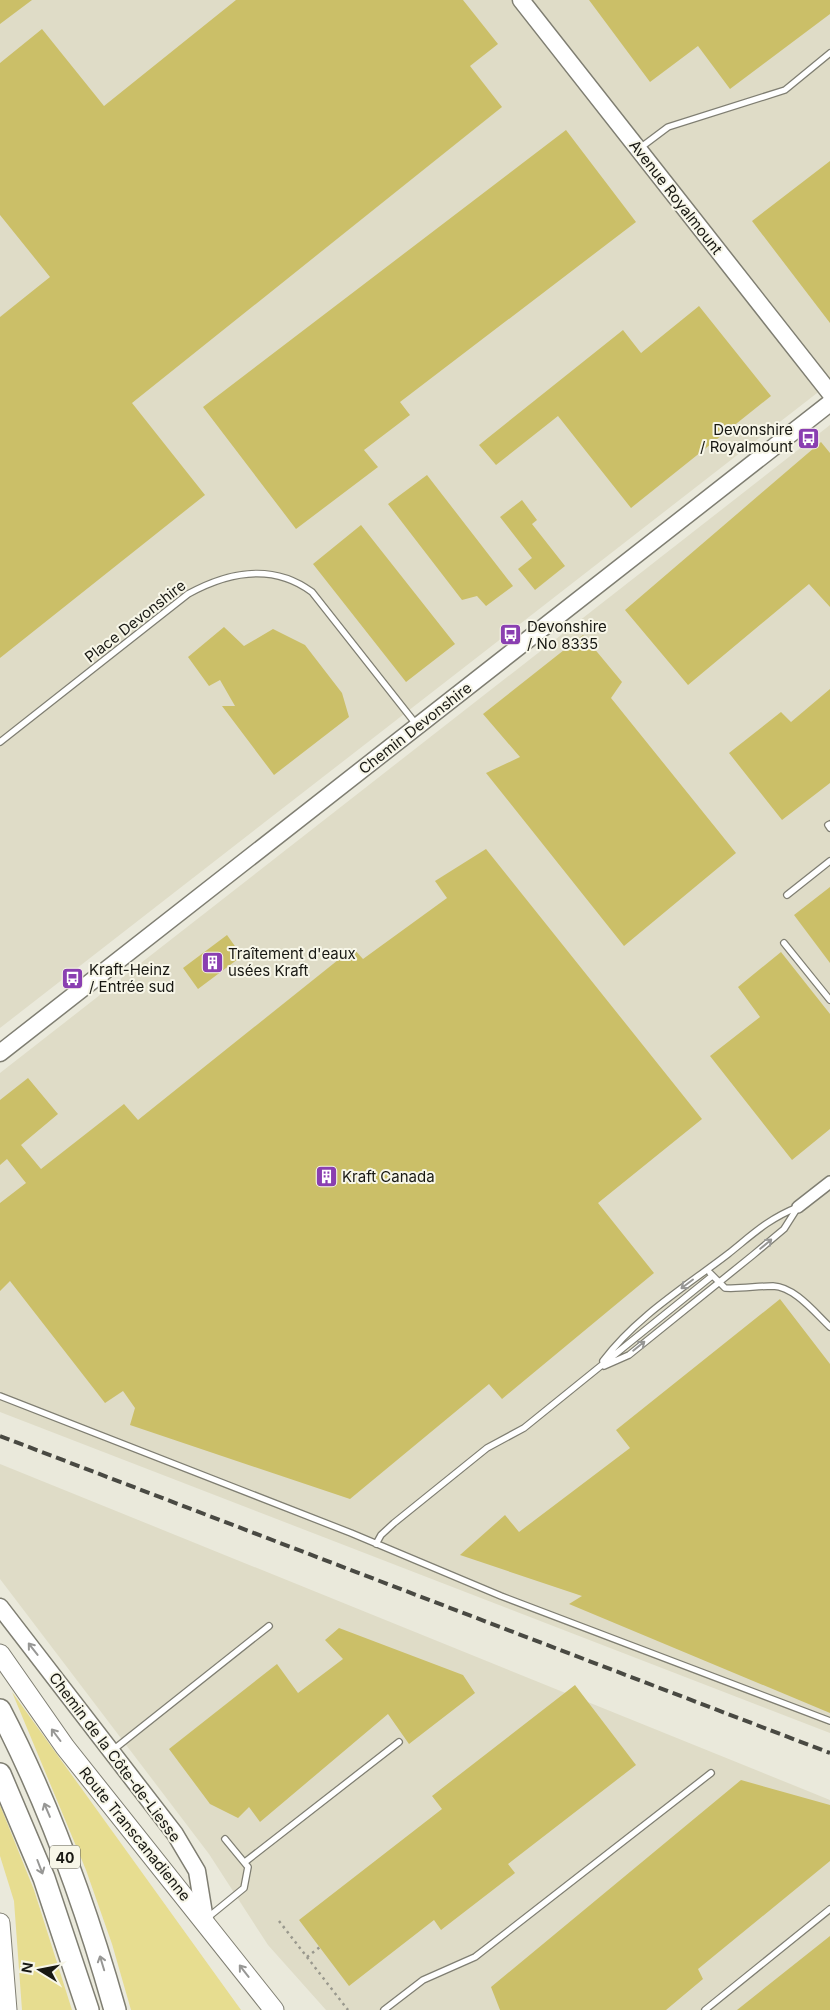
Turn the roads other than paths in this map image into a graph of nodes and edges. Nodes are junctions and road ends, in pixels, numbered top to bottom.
1 (521, 0) edge
2 (830, 54) edge
3 (639, 150) junction
4 (830, 393) edge
5 (830, 403) edge
6 (418, 726) junction
7 (0, 742) edge
8 (830, 824) edge
9 (830, 828) edge
10 (830, 861) edge
11 (787, 895) dead end
12 (784, 943) dead end
13 (830, 1000) edge
14 (0, 1053) edge
15 (830, 1182) edge
16 (798, 1207) junction
17 (707, 1269) junction
18 (712, 1276) junction
19 (718, 1283) junction
20 (830, 1328) edge
21 (597, 1369) junction
22 (0, 1396) edge
23 (376, 1544) junction
24 (0, 1606) edge
25 (269, 1626) dead end
26 (0, 1654) edge
27 (0, 1710) edge
28 (830, 1722) edge
29 (399, 1742) dead end
30 (112, 1751) junction
31 (711, 1773) dead end
32 (0, 1774) edge
33 (226, 1839) dead end
34 (245, 1862) junction
35 (830, 1909) edge
36 (205, 1920) junction
37 (0, 1923) edge
38 (7, 2010) edge
39 (88, 2010) edge
40 (115, 2010) edge
41 (274, 2010) edge
42 (384, 2010) edge
43 (705, 2010) edge

1 - 3 street, Avenue Royalmount
2 - 3 lane
3 - 4 street, Avenue Royalmount
5 - 6 street, Chemin Devonshire
6 - 7 lane, Place Devonshire
6 - 14 street, Chemin Devonshire
8 - 9 lane
10 - 11 lane
12 - 13 lane
15 - 16 street
16 - 17 lane
19 -> 16 lane
17 - 18 lane
17 -> 21 lane
18 - 19 lane
18 - 21 lane
19 - 20 lane
21 -> 19 lane
21 - 23 lane
22 - 23 lane
23 - 28 lane
30 -> 24 street, Chemin de la Côte-de-Liesse
25 - 30 lane
36 -> 26 main road, Route Transcanadienne
40 -> 27 highway, 40
29 - 34 lane
30 - 36 street, Chemin de la Côte-de-Liesse
31 - 42 lane
32 -> 39 highway, 40
33 - 34 lane
34 - 36 lane
35 - 43 lane
41 -> 36 main road, Route Transcanadienne
37 - 38 main road

